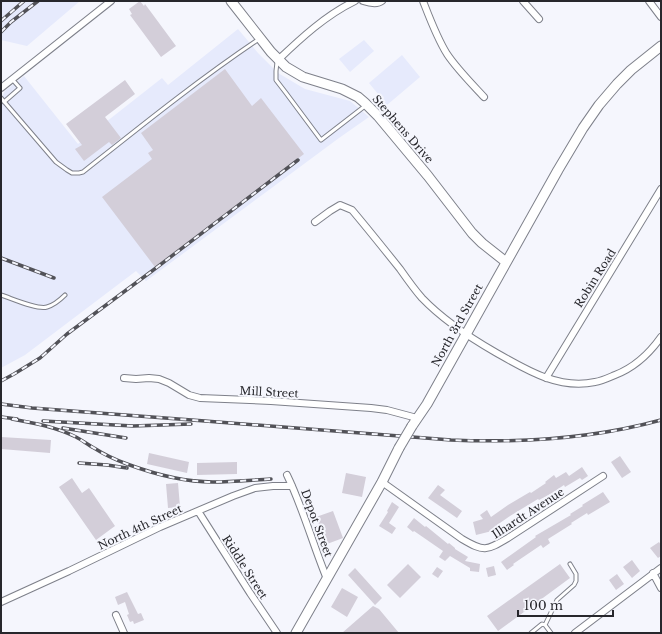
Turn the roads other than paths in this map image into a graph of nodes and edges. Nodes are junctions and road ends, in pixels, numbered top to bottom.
1 (111, 1) edge
2 (231, 1) edge
3 (355, 1) edge
4 (363, 1) edge
5 (382, 1) edge
6 (423, 1) edge
7 (522, 1) edge
8 (649, 1) edge
9 (661, 17) edge
10 (539, 19) dead end
11 (259, 39) junction
12 (661, 46) edge
13 (278, 60) junction
14 (12, 79) junction
15 (1, 88) edge
16 (484, 97) dead end
17 (1, 98) edge
18 (4, 102) junction
19 (367, 104) junction
20 (661, 189) edge
21 (315, 222) dead end
22 (506, 262) junction
23 (1, 295) edge
24 (66, 295) dead end
25 (466, 334) junction
26 (661, 337) edge
27 (124, 378) dead end
28 (546, 378) junction
29 (415, 422) junction
30 (287, 475) dead end
31 (603, 476) dead end
32 (382, 482) junction
33 (292, 486) junction
34 (198, 511) junction
35 (570, 564) dead end
36 (661, 568) edge
37 (653, 573) junction
38 (327, 579) junction
39 (661, 588) edge
40 (1, 602) edge
41 (116, 615) dead end
42 (545, 625) junction
43 (124, 633) edge
44 (277, 633) edge
45 (296, 633) edge
46 (531, 633) edge
47 (550, 633) edge
48 (575, 633) edge

1 - 14 street
2 - 11 main road, Stephens Drive
3 - 13 street
4 - 5 street
6 - 16 street
7 - 10 street
8 - 9 street
11 - 13 main road, Stephens Drive
11 - 18 lane
12 - 22 main road, North 3rd Street
13 - 19 main road, Stephens Drive
13 - 19 lane
14 - 15 street
14 - 18 lane
17 - 18 lane
19 - 22 main road, Stephens Drive
20 - 28 street, Robin Road
21 - 25 street
22 - 25 main road, North 3rd Street
23 - 24 lane
25 - 28 street
25 - 29 main road, North 3rd Street
26 - 28 street
27 - 29 street, Mill Street
29 - 32 main road, North 3rd Street, bridge
30 - 33 street, Depot Street
31 - 32 street, Ilhardt Avenue
32 - 38 main road, North 3rd Street
33 - 34 street, North 4th Street
33 - 38 street, Depot Street
34 - 40 street, North 4th Street
34 - 44 street, Riddle Street
35 - 42 lane
36 - 37 street
37 - 39 street
37 - 48 street
38 - 45 main road, North 3rd Street
41 - 43 street
42 - 46 lane
42 - 47 lane

